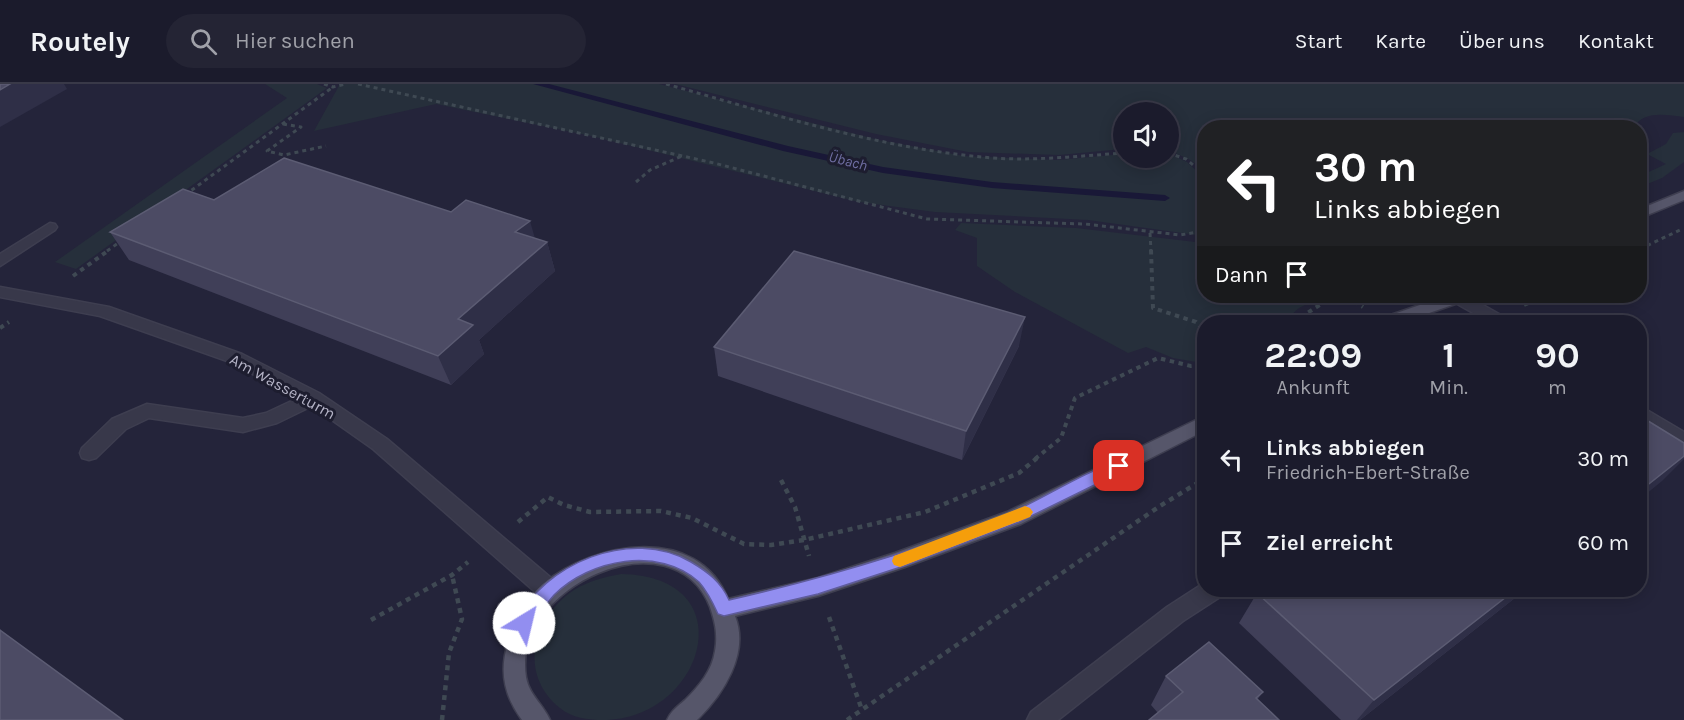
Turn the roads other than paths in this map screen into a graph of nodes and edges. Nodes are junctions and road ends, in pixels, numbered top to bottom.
1 (1684, 195) edge
2 (1647, 211) edge
3 (50, 227) dead end
4 (0, 261) edge
5 (0, 292) edge
6 (1440, 303) edge
7 (1470, 303) edge
8 (1407, 315) edge
9 (1489, 315) edge
10 (313, 398) junction
11 (1647, 417) edge
12 (1197, 426) edge
13 (1684, 441) edge
14 (89, 453) dead end
15 (549, 590) junction
16 (1201, 597) edge
17 (724, 609) junction
18 (538, 720) edge
19 (679, 720) edge
20 (1039, 720) edge

1 - 2 main road
3 - 4 street
5 - 10 street, Am Wasserturm
6 - 8 main road
7 - 9 street
10 - 14 street
10 - 15 street, Am Wasserturm
11 - 13 street
12 - 17 main road
15 - 17 main road
15 - 18 main road
16 - 20 street
17 - 19 main road

